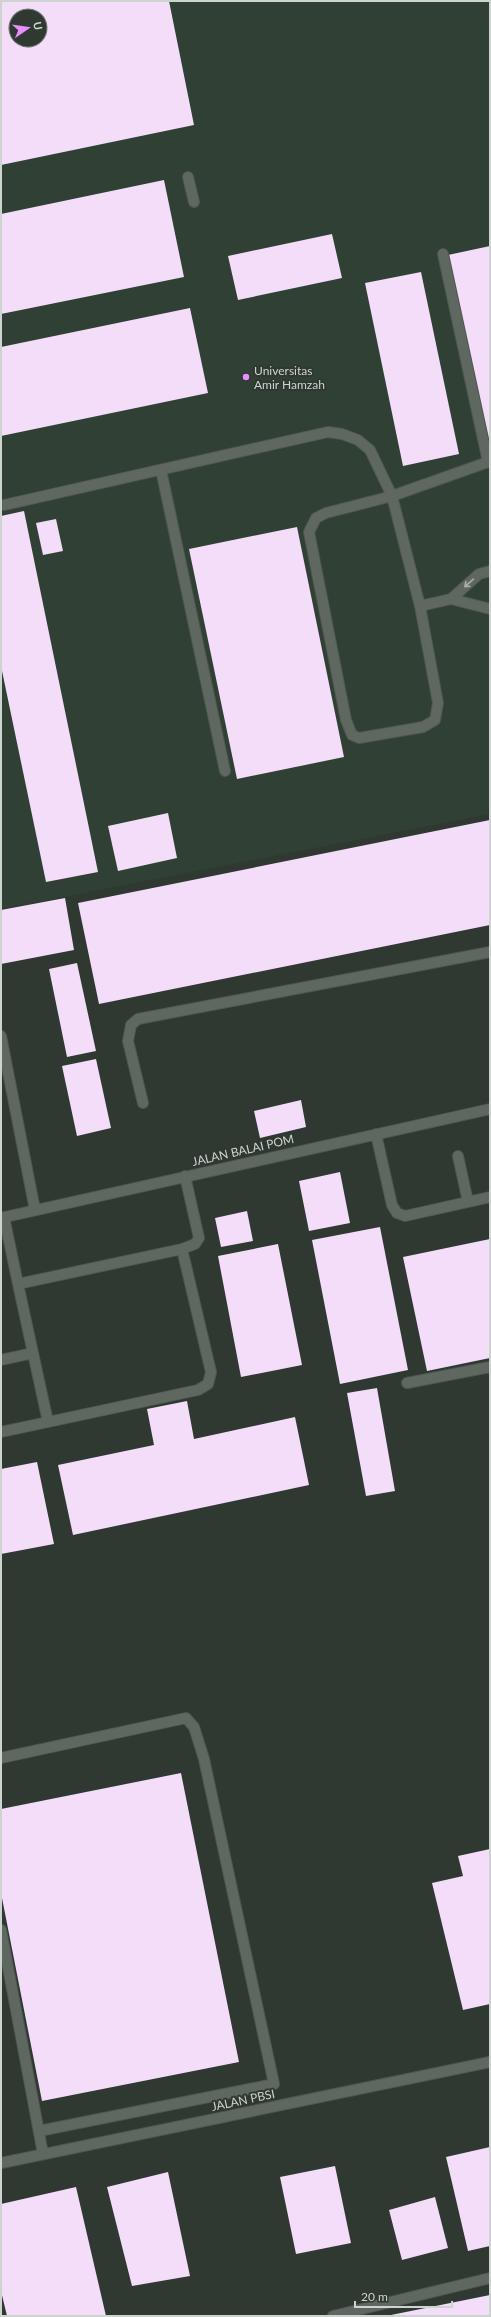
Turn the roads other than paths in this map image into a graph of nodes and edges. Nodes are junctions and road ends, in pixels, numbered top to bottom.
1 (188, 177) dead end
2 (194, 202) dead end
3 (443, 254) dead end
4 (489, 462) edge
5 (161, 470) junction
6 (392, 496) junction
7 (4, 505) dead end
8 (490, 572) edge
9 (451, 599) junction
10 (420, 606) junction
11 (490, 609) edge
12 (225, 771) dead end
13 (490, 952) edge
14 (1, 1036) edge
15 (143, 1103) dead end
16 (490, 1109) edge
17 (376, 1134) junction
18 (458, 1156) dead end
19 (185, 1176) junction
20 (490, 1197) edge
21 (468, 1202) junction
22 (35, 1210) junction
23 (2, 1217) edge
24 (182, 1248) junction
25 (18, 1284) junction
26 (33, 1353) junction
27 (1, 1360) edge
28 (490, 1367) edge
29 (407, 1383) dead end
30 (48, 1422) junction
31 (1, 1432) edge
32 (1, 1758) edge
33 (1, 1930) edge
34 (490, 2062) edge
35 (39, 2131) junction
36 (44, 2154) junction
37 (1, 2163) edge
38 (490, 2278) edge
39 (333, 2316) edge

1 - 2 street
3 - 4 street
4 - 6 street
5 - 6 street
5 - 7 street
5 - 12 street
6 - 10 street
6 - 10 street
8 -> 9 street
9 - 10 street
9 - 11 street
13 - 15 street
14 - 22 street
16 - 17 street, JALAN BALAI POM
17 - 19 street, JALAN BALAI POM
17 - 21 street
18 - 21 street
19 - 22 street, JALAN BALAI POM
19 - 24 street
20 - 21 street
22 - 23 street, JALAN BALAI POM
23 - 25 street
24 - 25 street
24 - 30 street
25 - 26 street
26 - 27 street
26 - 30 street
28 - 29 street
30 - 31 street
32 - 35 street
33 - 35 street
34 - 36 street, JALAN PBSI
35 - 36 street
36 - 37 street, JALAN PBSI
38 - 39 street

